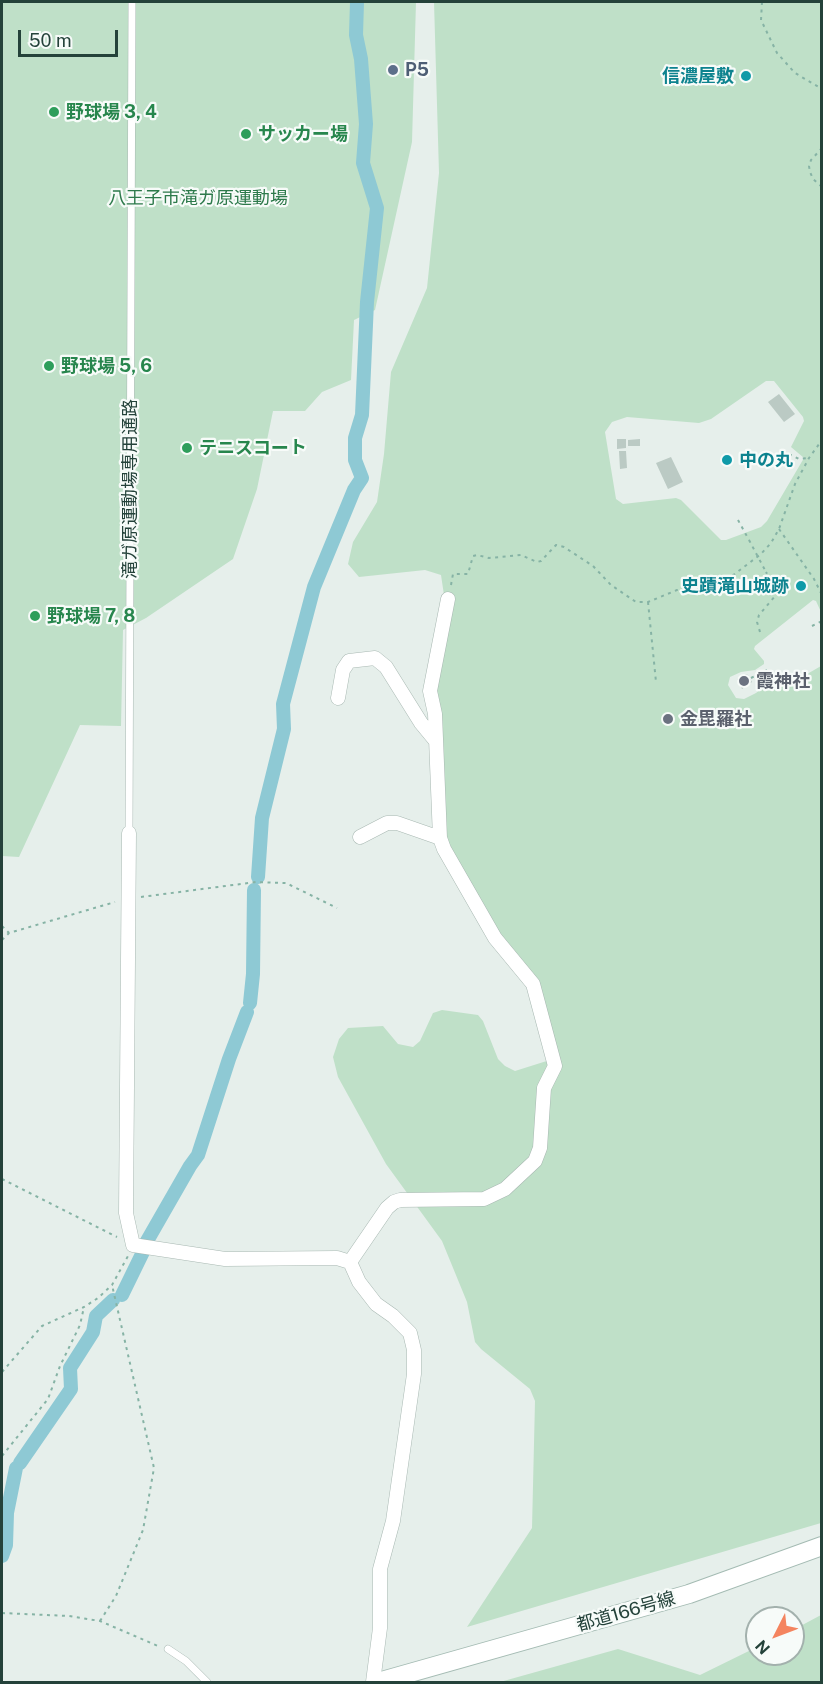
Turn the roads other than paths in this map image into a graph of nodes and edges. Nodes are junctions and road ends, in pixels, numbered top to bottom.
1 (132, 2) edge
2 (448, 600) road end
3 (338, 698) dead end
4 (435, 740) junction
5 (129, 832) joint
6 (360, 837) dead end
7 (440, 838) junction
8 (350, 1262) junction
9 (822, 1546) edge
10 (168, 1649) road end
11 (207, 1683) edge
12 (373, 1683) edge
13 (378, 1683) edge

1 - 5 lane, 滝ガ原運動場専用通路
2 - 4 street
3 - 4 street
4 - 7 street
5 - 8 street
6 - 7 street
7 - 8 street
8 - 12 street
9 - 13 main road, 都道166号線
10 - 11 lane

